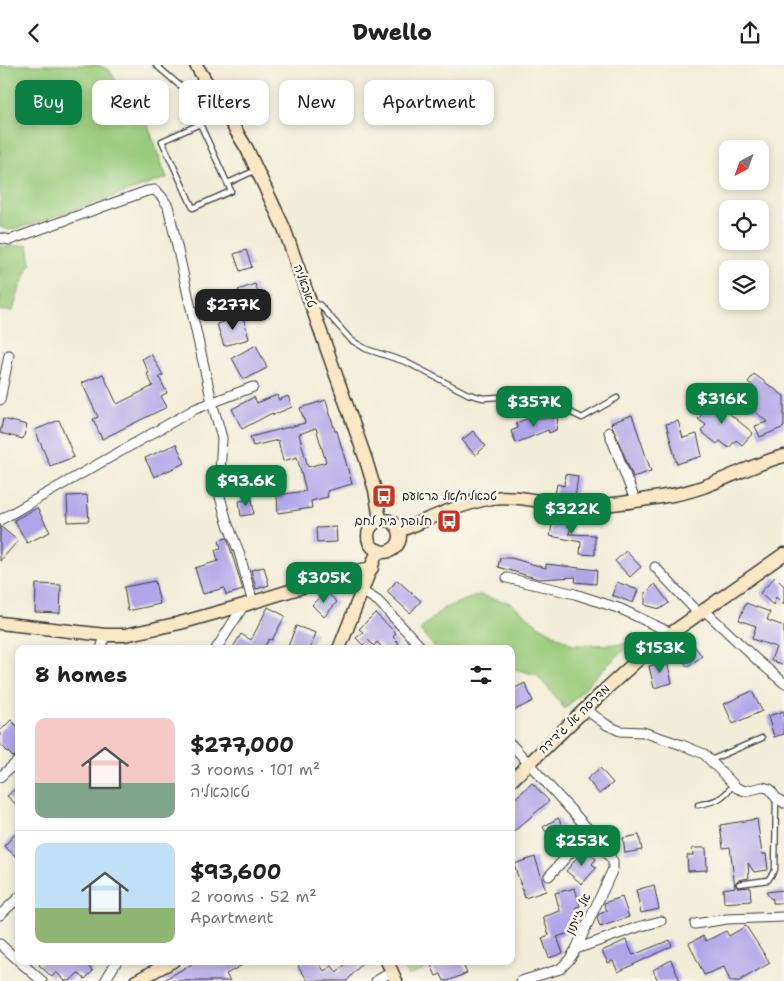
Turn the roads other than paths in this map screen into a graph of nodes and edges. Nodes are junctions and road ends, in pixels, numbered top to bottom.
1 (156, 65) edge
2 (196, 65) edge
3 (205, 80) edge
4 (179, 85) edge
5 (232, 125) edge
6 (257, 170) junction
7 (228, 183) junction
8 (0, 238) edge
9 (311, 304) junction
10 (9, 355) dead end
11 (253, 387) dead end
12 (617, 398) dead end
13 (0, 400) edge
14 (212, 403) junction
15 (609, 432) dead end
16 (784, 456) edge
17 (635, 500) junction
18 (0, 520) edge
19 (380, 520) junction
20 (400, 531) junction
21 (378, 550) junction
22 (784, 554) edge
23 (655, 567) dead end
24 (372, 568) junction
25 (507, 578) dead end
26 (362, 591) junction
27 (248, 604) junction
28 (701, 611) junction
29 (0, 623) edge
30 (671, 633) junction
31 (105, 635) junction
32 (102, 645) edge
33 (219, 645) edge
34 (341, 645) edge
35 (419, 645) edge
36 (784, 683) edge
37 (585, 709) junction
38 (762, 738) dead end
39 (515, 748) edge
40 (710, 760) junction
41 (529, 763) junction
42 (15, 764) edge
43 (0, 777) edge
44 (515, 777) edge
45 (733, 785) junction
46 (780, 801) edge
47 (698, 805) dead end
48 (590, 831) junction
49 (549, 876) dead end
50 (739, 884) dead end
51 (15, 901) edge
52 (0, 915) edge
53 (784, 917) edge
54 (662, 921) dead end
55 (695, 924) dead end
56 (0, 944) edge
57 (576, 949) junction
58 (15, 957) edge
59 (24, 965) edge
60 (115, 965) edge
61 (166, 965) edge
62 (391, 971) edge
63 (42, 981) edge
64 (105, 981) edge
65 (136, 981) edge
66 (376, 981) edge
67 (521, 981) edge

1 - 4 lane
2 - 3 street, טאבאליה
5 - 6 street, טאבאליה
6 - 7 lane
6 - 9 street, טאבאליה
7 - 7 lane
8 - 14 street
9 - 12 lane
9 - 19 street, טאבאליה
10 - 13 street
11 - 14 street
14 - 18 street
14 - 27 street
15 - 17 street
16 - 17 street
17 - 20 street
19 - 20 street
19 - 21 street
20 - 21 street
21 - 24 street
22 - 28 street, מדרסה אל ג'דידה
23 - 28 street
24 - 26 street
24 - 27 street
25 - 30 street
26 - 34 street
26 - 35 street
27 - 31 street
27 - 33 street
28 - 30 street, מדרסה אל ג'דידה
28 - 36 street
29 - 31 street
30 - 37 street, מדרסה אל ג'דידה
31 - 32 street
37 - 40 street
37 - 41 street, מדרסה אל ג'דידה
38 - 40 lane
39 - 41 street, אל זייתון
40 - 45 street
41 - 44 street, מדרסה אל ג'דידה
41 - 48 street, אל זייתון
42 - 43 street
45 - 46 street
45 - 47 lane
46 - 50 lane
48 - 49 street
48 - 57 street, אל זייתון
51 - 52 street
53 - 55 street
54 - 57 street
56 - 58 street
57 - 67 street, אל זייתון
59 - 63 street
60 - 64 street
61 - 65 street
62 - 66 street

